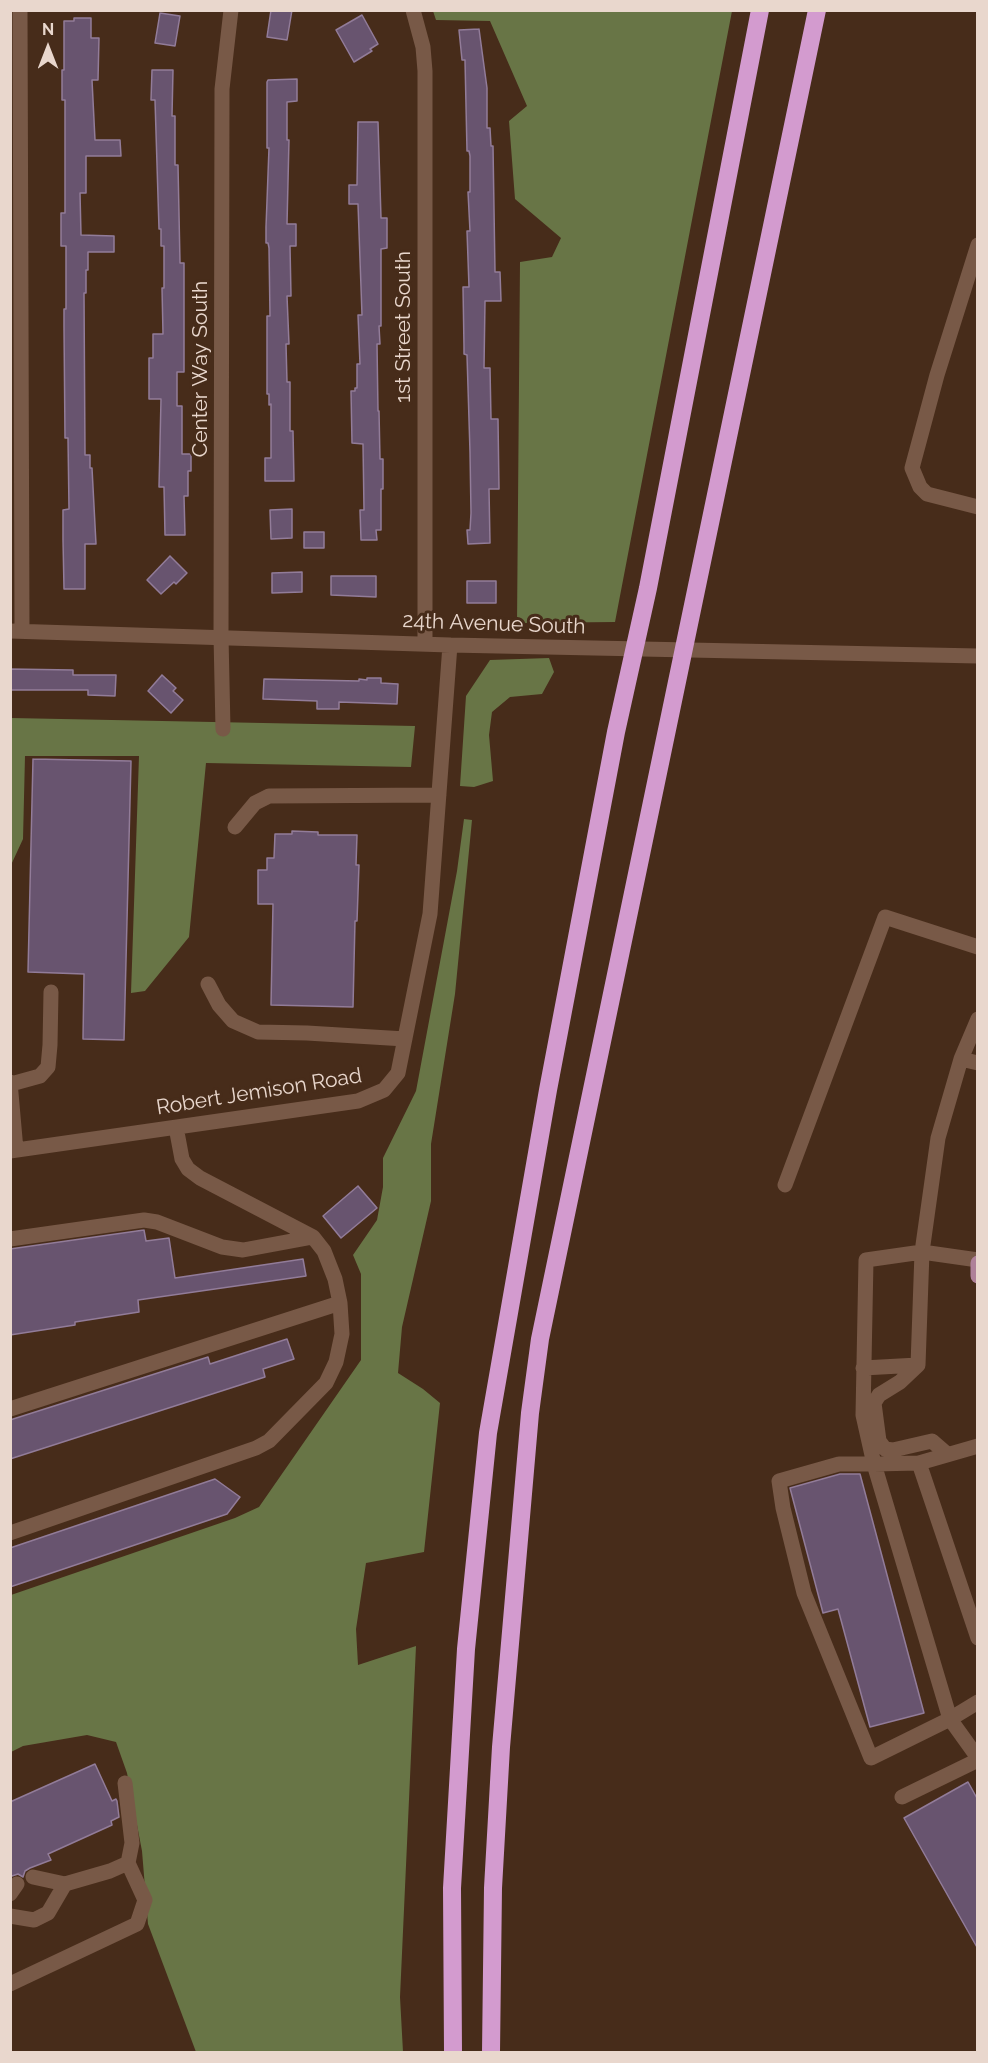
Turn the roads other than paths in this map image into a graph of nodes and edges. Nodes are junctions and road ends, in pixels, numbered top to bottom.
1 (20, 10) edge
2 (231, 10) edge
3 (413, 10) edge
4 (760, 10) edge
5 (817, 10) edge
6 (15, 28) edge
7 (978, 246) edge
8 (978, 507) edge
9 (16, 631) edge
10 (221, 636) junction
11 (425, 644) junction
12 (450, 645) junction
13 (978, 656) edge
14 (223, 729) dead end
15 (439, 795) junction
16 (235, 827) dead end
17 (978, 947) edge
18 (208, 984) dead end
19 (51, 992) dead end
20 (978, 1019) edge
21 (405, 1039) junction
22 (961, 1059) junction
23 (978, 1063) edge
24 (11, 1083) edge
25 (176, 1127) junction
26 (14, 1151) edge
27 (785, 1185) dead end
28 (313, 1237) junction
29 (10, 1239) edge
30 (922, 1252) junction
31 (978, 1262) edge
32 (978, 1275) edge
33 (340, 1303) junction
34 (918, 1365) junction
35 (863, 1368) junction
36 (10, 1409) edge
37 (978, 1446) edge
38 (947, 1454) junction
39 (919, 1463) junction
40 (874, 1464) junction
41 (10, 1533) edge
42 (978, 1638) edge
43 (978, 1702) edge
44 (950, 1719) junction
45 (978, 1759) edge
46 (124, 1783) dead end
47 (902, 1797) dead end
48 (128, 1863) junction
49 (33, 1876) dead end
50 (64, 1884) junction
51 (10, 1916) edge
52 (10, 1984) edge
53 (453, 2052) edge
54 (491, 2052) edge

1 - 6 street
2 - 10 street, Center Way South
3 - 11 street, 1st Street South
4 - 53 highway
5 - 54 highway
6 - 9 street
7 - 8 street
9 - 10 street, 24th Avenue South
10 - 11 street, 24th Avenue South
10 - 14 street, Center Way South
11 - 12 street, 24th Avenue South
12 - 13 street, 24th Avenue South
12 - 15 street, Robert Jemison Road
15 - 16 street
15 - 21 street, Robert Jemison Road
17 - 27 street
18 - 21 street
19 - 24 street
20 - 22 street
21 - 25 street, Robert Jemison Road
22 - 23 street
22 - 30 street
24 - 26 street
25 - 26 street, Robert Jemison Road
25 - 28 street
28 - 29 street
28 - 33 street
30 - 31 street
30 - 34 street
30 - 35 street
31 - 32 main road
33 - 36 street
33 - 41 street
34 - 35 street
34 - 38 street
35 - 40 street
37 - 38 street
38 - 39 street
39 - 40 street
39 - 42 street
40 - 44 street
40 - 44 street
43 - 44 street
44 - 45 street
45 - 47 street
46 - 48 street
48 - 50 street
48 - 52 street
49 - 50 street
50 - 51 street

